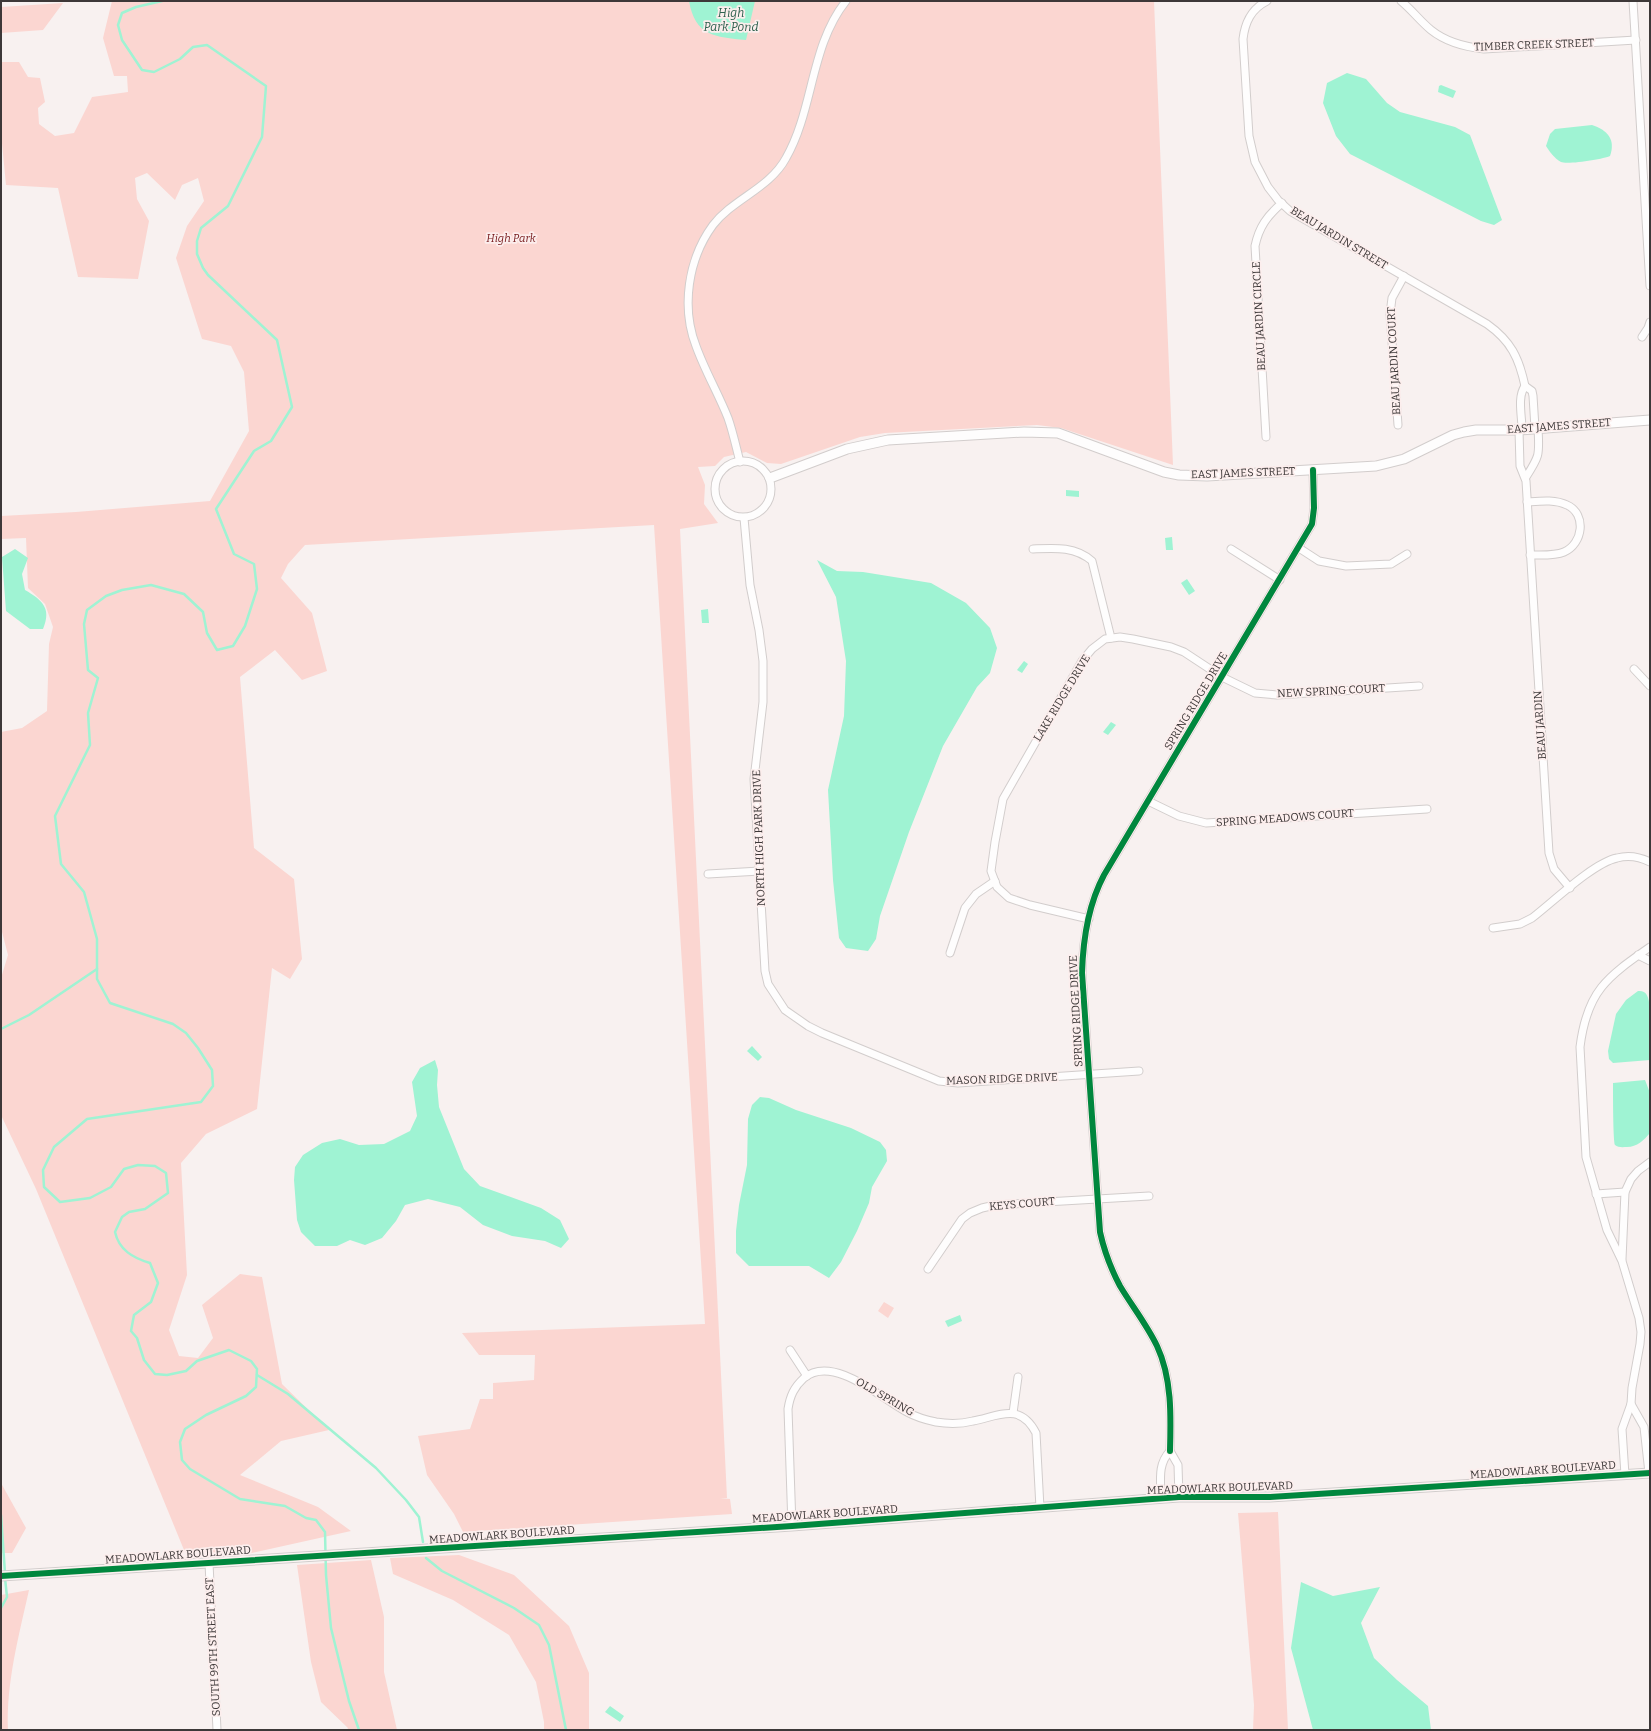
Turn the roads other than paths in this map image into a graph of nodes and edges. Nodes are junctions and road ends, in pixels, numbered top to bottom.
1 (846, 1) edge
2 (1267, 1) edge
3 (1401, 1) edge
4 (1633, 1) edge
5 (1636, 40) junction
6 (1646, 152) edge
7 (1282, 203) junction
8 (1404, 276) junction
9 (1650, 286) edge
10 (1650, 322) edge
11 (1642, 337) dead end
12 (1526, 386) junction
13 (1650, 420) edge
14 (1398, 424) dead end
15 (1536, 428) junction
16 (1521, 430) junction
17 (1266, 437) dead end
18 (740, 462) junction
19 (1313, 470) junction
20 (1526, 477) junction
21 (770, 478) junction
22 (1527, 502) junction
23 (744, 518) junction
24 (1299, 548) junction
25 (1033, 549) dead end
26 (1232, 549) dead end
27 (1407, 554) dead end
28 (1530, 555) junction
29 (1280, 580) junction
30 (1111, 638) junction
31 (1634, 669) dead end
32 (1222, 677) junction
33 (1419, 686) dead end
34 (1650, 686) edge
35 (1148, 801) junction
36 (1426, 809) dead end
37 (1650, 862) edge
38 (760, 871) junction
39 (708, 874) dead end
40 (995, 882) junction
41 (1570, 888) junction
42 (1089, 919) junction
43 (1493, 928) dead end
44 (1650, 947) edge
45 (950, 953) dead end
46 (1638, 955) junction
47 (1650, 961) edge
48 (785, 1010) joint
49 (1139, 1071) dead end
50 (1089, 1074) junction
51 (1650, 1162) edge
52 (1625, 1192) junction
53 (1596, 1194) junction
54 (1149, 1196) dead end
55 (1098, 1199) junction
56 (1622, 1261) junction
57 (928, 1268) dead end
58 (790, 1350) dead end
59 (807, 1376) junction
60 (1018, 1377) dead end
61 (1631, 1404) junction
62 (1013, 1413) junction
63 (1170, 1451) junction
64 (1649, 1473) edge
65 (1624, 1475) junction
66 (1179, 1497) junction
67 (1161, 1499) junction
68 (1040, 1508) junction
69 (792, 1526) junction
70 (209, 1563) junction
71 (1, 1576) edge
72 (217, 1730) edge

1 - 18 street
2 - 7 street, BEAU JARDIN STREET
3 - 5 street, TIMBER CREEK STREET
4 - 5 street
5 - 6 street
6 - 9 street
7 - 8 street, BEAU JARDIN STREET
7 - 17 street, BEAU JARDIN CIRCLE
8 - 12 street, BEAU JARDIN STREET
8 - 14 street, BEAU JARDIN COURT
10 - 11 street
12 - 15 street
12 - 16 street, BEAU JARDIN
13 - 15 street, EAST JAMES STREET
15 - 16 street, EAST JAMES STREET
15 - 20 street
16 - 19 street, EAST JAMES STREET
16 - 20 street, BEAU JARDIN
18 - 21 street
18 - 23 street
19 - 21 street, EAST JAMES STREET
19 - 24 street, SPRING RIDGE DRIVE
20 - 22 street, BEAU JARDIN
21 - 23 street
22 - 28 street, BEAU JARDIN
22 - 28 street
23 - 38 street, NORTH HIGH PARK DRIVE
24 - 27 street
24 - 29 street, SPRING RIDGE DRIVE
25 - 30 street
26 - 29 street
28 - 41 street, BEAU JARDIN
29 - 32 street, SPRING RIDGE DRIVE
30 - 32 street
30 - 40 street, LAKE RIDGE DRIVE
31 - 34 street
32 - 33 street, NEW SPRING COURT
32 - 35 street, SPRING RIDGE DRIVE
35 - 36 street, SPRING MEADOWS COURT
35 - 42 street, SPRING RIDGE DRIVE
37 - 41 street
38 - 39 street
38 - 48 street, NORTH HIGH PARK DRIVE
40 - 42 street
40 - 45 street
41 - 43 street
42 - 50 street, SPRING RIDGE DRIVE
44 - 46 street
46 - 47 street
46 - 53 street
48 - 50 street, MASON RIDGE DRIVE
49 - 50 street, MASON RIDGE DRIVE
50 - 55 street, SPRING RIDGE DRIVE
51 - 52 street
52 - 53 street
52 - 56 street
53 - 56 street
54 - 55 street, KEYS COURT
55 - 57 street, KEYS COURT
55 - 63 street, SPRING RIDGE DRIVE
56 - 61 street
58 - 59 street
59 - 62 street, OLD SPRING
59 - 69 street
60 - 62 street
61 - 64 street
61 - 65 street
62 - 68 street
63 - 66 street, SPRING RIDGE DRIVE
63 - 67 street
64 - 65 street, MEADOWLARK BOULEVARD
65 - 66 street, MEADOWLARK BOULEVARD
66 - 67 street, MEADOWLARK BOULEVARD
67 - 68 street, MEADOWLARK BOULEVARD
68 - 69 street, MEADOWLARK BOULEVARD
69 - 70 street, MEADOWLARK BOULEVARD
70 - 71 street, MEADOWLARK BOULEVARD
70 - 72 street, SOUTH 99TH STREET EAST

